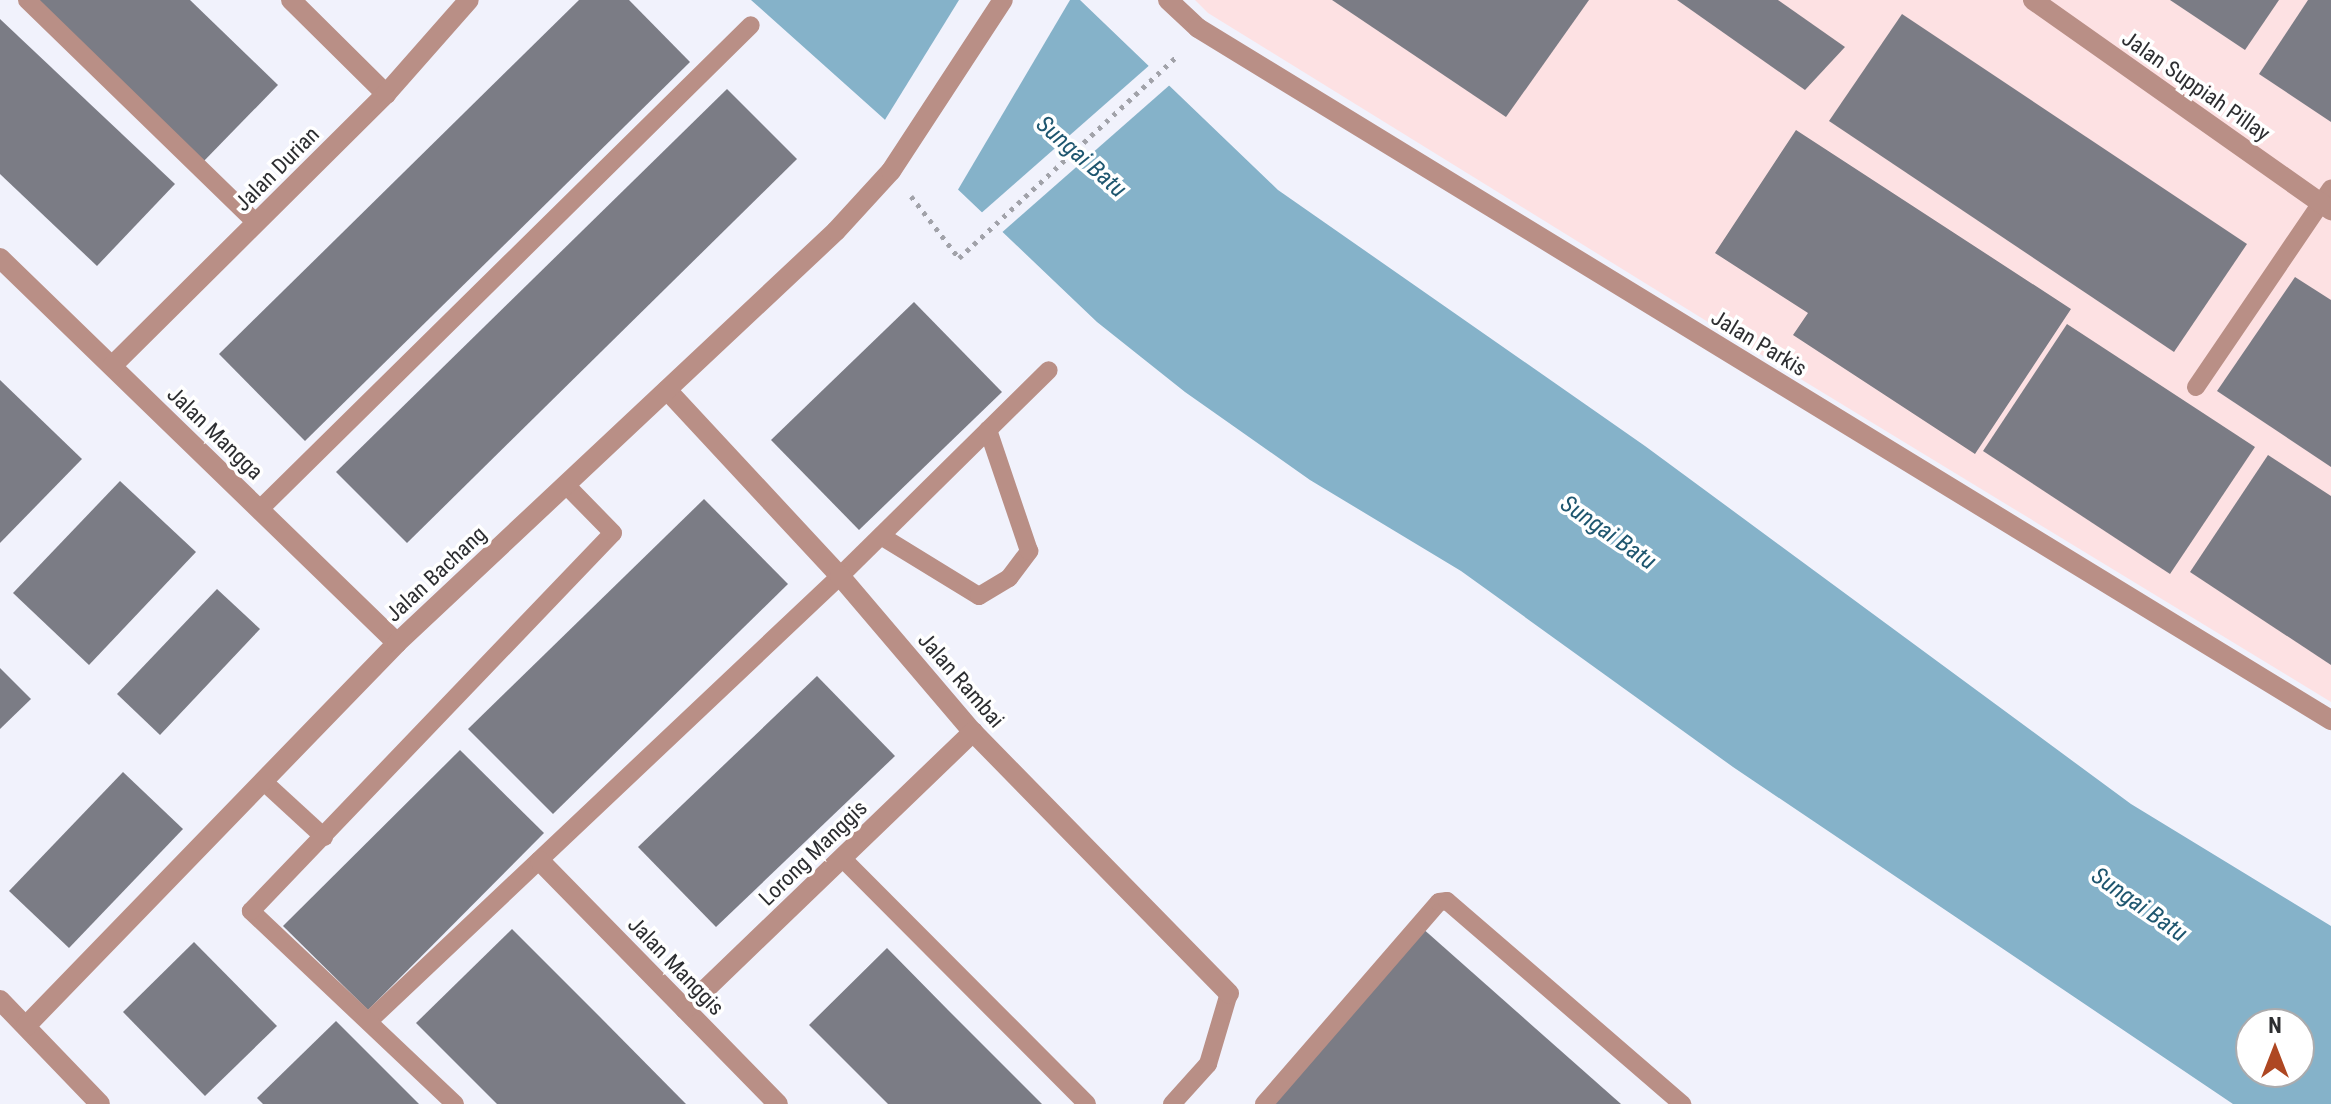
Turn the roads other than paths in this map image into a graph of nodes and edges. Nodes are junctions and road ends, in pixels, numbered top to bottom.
1 (27, 0) edge
2 (291, 0) edge
3 (469, 0) edge
4 (1003, 0) edge
5 (1168, 0) edge
6 (2033, 0) edge
7 (751, 25) dead end
8 (386, 94) junction
9 (2327, 200) edge
10 (256, 223) junction
11 (0, 258) edge
12 (112, 366) junction
13 (1049, 370) dead end
14 (2196, 387) dead end
15 (667, 390) junction
16 (988, 430) junction
17 (566, 485) junction
18 (260, 509) junction
19 (881, 536) junction
20 (840, 576) junction
21 (397, 643) junction
22 (2331, 720) edge
23 (973, 732) junction
24 (263, 781) junction
25 (324, 837) junction
26 (842, 858) junction
27 (540, 861) junction
28 (1229, 993) joint
29 (0, 1000) edge
30 (685, 1009) junction
31 (370, 1020) junction
32 (26, 1026) junction
33 (100, 1104) edge
34 (455, 1104) edge
35 (778, 1104) edge
36 (1087, 1104) edge
37 (1172, 1104) edge
38 (1264, 1104) edge
39 (1682, 1104) edge

1 - 10 lane
2 - 8 street
3 - 8 street, Jalan Durian
4 - 15 street, Jalan Bachang
5 - 22 street, Jalan Parkis
6 - 9 street, Jalan Suppiah Pillay
7 - 18 lane
8 - 10 street, Jalan Durian
9 - 14 lane
10 - 12 street, Jalan Durian
11 - 12 street, Jalan Mangga
12 - 18 street, Jalan Mangga
13 - 16 lane
15 - 17 street, Jalan Bachang
15 - 20 street, Jalan Rambai
16 - 19 lane
16 - 19 lane
17 - 21 street, Jalan Bachang
17 - 25 lane
18 - 21 street, Jalan Mangga
19 - 20 lane
20 - 23 street, Jalan Rambai
20 - 27 lane
21 - 24 street, Jalan Bachang
23 - 26 street, Lorong Manggis
23 - 28 street, Jalan Rambai
24 - 25 lane
24 - 32 street, Jalan Bachang
25 - 31 lane
26 - 30 street, Lorong Manggis
26 - 36 lane
27 - 30 street, Jalan Manggis
27 - 31 lane
28 - 37 lane
29 - 32 street
30 - 35 street, Jalan Manggis
31 - 34 lane
32 - 33 street
38 - 39 lane

